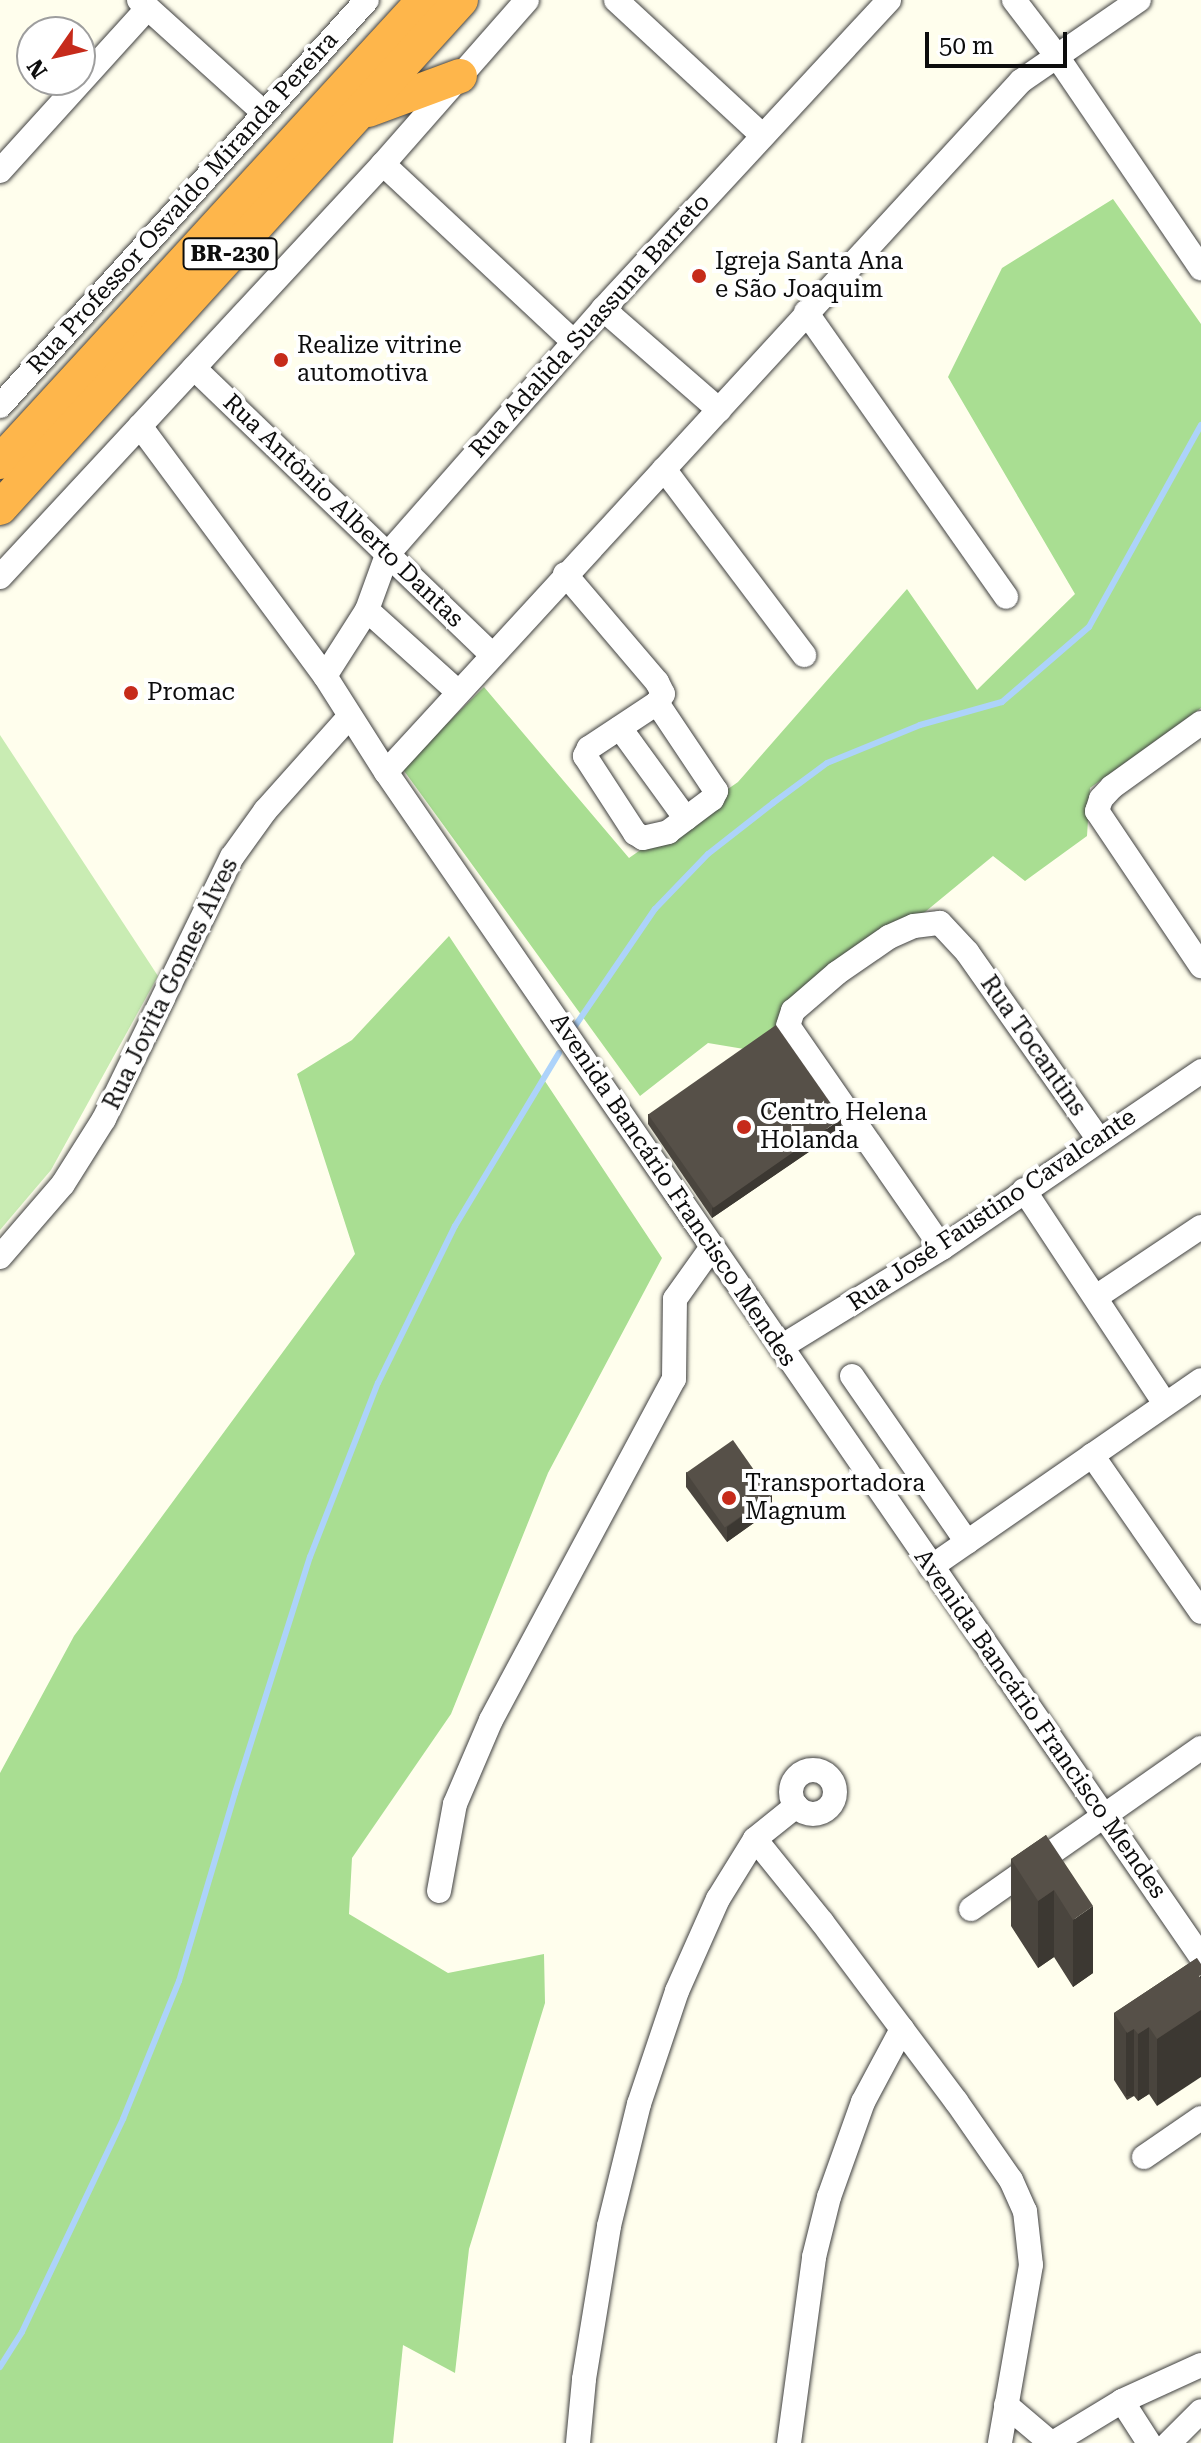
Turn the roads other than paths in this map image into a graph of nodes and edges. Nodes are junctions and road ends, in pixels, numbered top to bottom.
1 (367, 0) edge
2 (424, 0) edge
3 (461, 0) edge
4 (527, 0) edge
5 (616, 0) edge
6 (889, 0) edge
7 (1014, 0) edge
8 (1139, 0) edge
9 (144, 4) edge
10 (1056, 55) junction
11 (460, 76) junction
12 (263, 112) junction
13 (357, 115) junction
14 (763, 136) junction
15 (383, 164) junction
16 (0, 171) edge
17 (1201, 268) edge
18 (603, 309) junction
19 (806, 312) junction
20 (574, 342) junction
21 (194, 368) junction
22 (0, 406) edge
23 (719, 410) junction
24 (140, 426) junction
25 (0, 462) edge
26 (664, 469) junction
27 (0, 508) edge
28 (387, 555) junction
29 (565, 574) junction
30 (0, 577) edge
31 (1006, 597) dead end
32 (367, 610) junction
33 (491, 654) junction
34 (804, 655) dead end
35 (325, 676) junction
36 (458, 692) junction
37 (657, 703) junction
38 (349, 717) junction
39 (1201, 723) edge
40 (620, 728) junction
41 (386, 772) junction
42 (686, 819) junction
43 (1201, 966) edge
44 (1201, 1071) edge
45 (1099, 1140) junction
46 (1024, 1190) junction
47 (1201, 1227) edge
48 (712, 1247) junction
49 (942, 1248) junction
50 (0, 1257) edge
51 (1096, 1297) junction
52 (781, 1347) junction
53 (852, 1376) dead end
54 (1201, 1380) edge
55 (1165, 1404) junction
56 (1092, 1455) junction
57 (967, 1542) junction
58 (931, 1567) junction
59 (1201, 1612) edge
60 (1201, 1748) edge
61 (796, 1806) dead end
62 (1102, 1816) junction
63 (755, 1839) junction
64 (439, 1891) dead end
65 (971, 1909) dead end
66 (1201, 1957) edge
67 (902, 2029) junction
68 (1201, 2118) edge
69 (1144, 2157) dead end
70 (1201, 2365) edge
71 (1122, 2401) junction
72 (1006, 2405) junction
73 (1201, 2411) edge
74 (578, 2443) edge
75 (789, 2443) edge
76 (1000, 2443) edge
77 (1052, 2443) edge
78 (1149, 2443) edge
79 (1169, 2443) edge

1 - 12 street, Rua Professor Osvaldo Miranda Pereira
2 - 25 highway, BR-230
3 - 13 highway, BR-230
4 - 11 street
5 - 14 street
6 - 14 street, Rua Adalida Suassuna Barreto
7 - 10 street
8 - 10 street
9 - 12 street
9 - 16 street
10 - 17 street
10 - 19 street
11 - 13 highway
11 - 15 street
12 - 22 street, Rua Professor Osvaldo Miranda Pereira
13 - 27 highway, BR-230
14 - 18 street, Rua Adalida Suassuna Barreto
15 - 20 street
15 - 21 street
18 - 20 street, Rua Adalida Suassuna Barreto
18 - 23 street
19 - 23 street
19 - 31 street
20 - 28 street, Rua Adalida Suassuna Barreto
21 - 24 street
21 - 28 street, Rua Antônio Alberto Dantas
23 - 26 street
24 - 30 street
24 - 35 street, Avenida Bancário Francisco Mendes
26 - 29 street
26 - 34 street
28 - 32 street, Rua Adalida Suassuna Barreto
28 - 33 street, Rua Antônio Alberto Dantas
29 - 33 street
29 - 37 street
32 - 35 street, Rua Adalida Suassuna Barreto
32 - 36 street
33 - 36 street
35 - 38 street, Avenida Bancário Francisco Mendes
36 - 41 street
37 - 40 street
37 - 42 street
38 - 41 street, Avenida Bancário Francisco Mendes
38 - 50 street, Rua Jovita Gomes Alves
39 - 43 street
40 - 42 street
40 - 42 street
41 - 48 street, Avenida Bancário Francisco Mendes
44 - 45 street, Rua José Faustino Cavalcante
45 - 46 street, Rua José Faustino Cavalcante
45 - 49 street, Rua Tocantins
46 - 49 street, Rua José Faustino Cavalcante
46 - 51 street
47 - 51 street
48 - 52 street, Avenida Bancário Francisco Mendes
48 - 64 street
49 - 52 street, Rua José Faustino Cavalcante
51 - 55 street
52 - 58 street, Avenida Bancário Francisco Mendes
53 - 57 street
54 - 55 street
55 - 56 street
56 - 57 street
56 - 59 street
57 - 58 street
58 - 62 street, Avenida Bancário Francisco Mendes
60 - 62 street
61 - 63 street
62 - 65 street
62 - 66 street, Avenida Bancário Francisco Mendes
63 - 67 street
63 - 74 street
67 - 72 street
67 - 75 street
68 - 69 street
70 - 71 street
71 - 77 street
71 - 78 street
72 - 76 street
72 - 77 street
73 - 79 street

